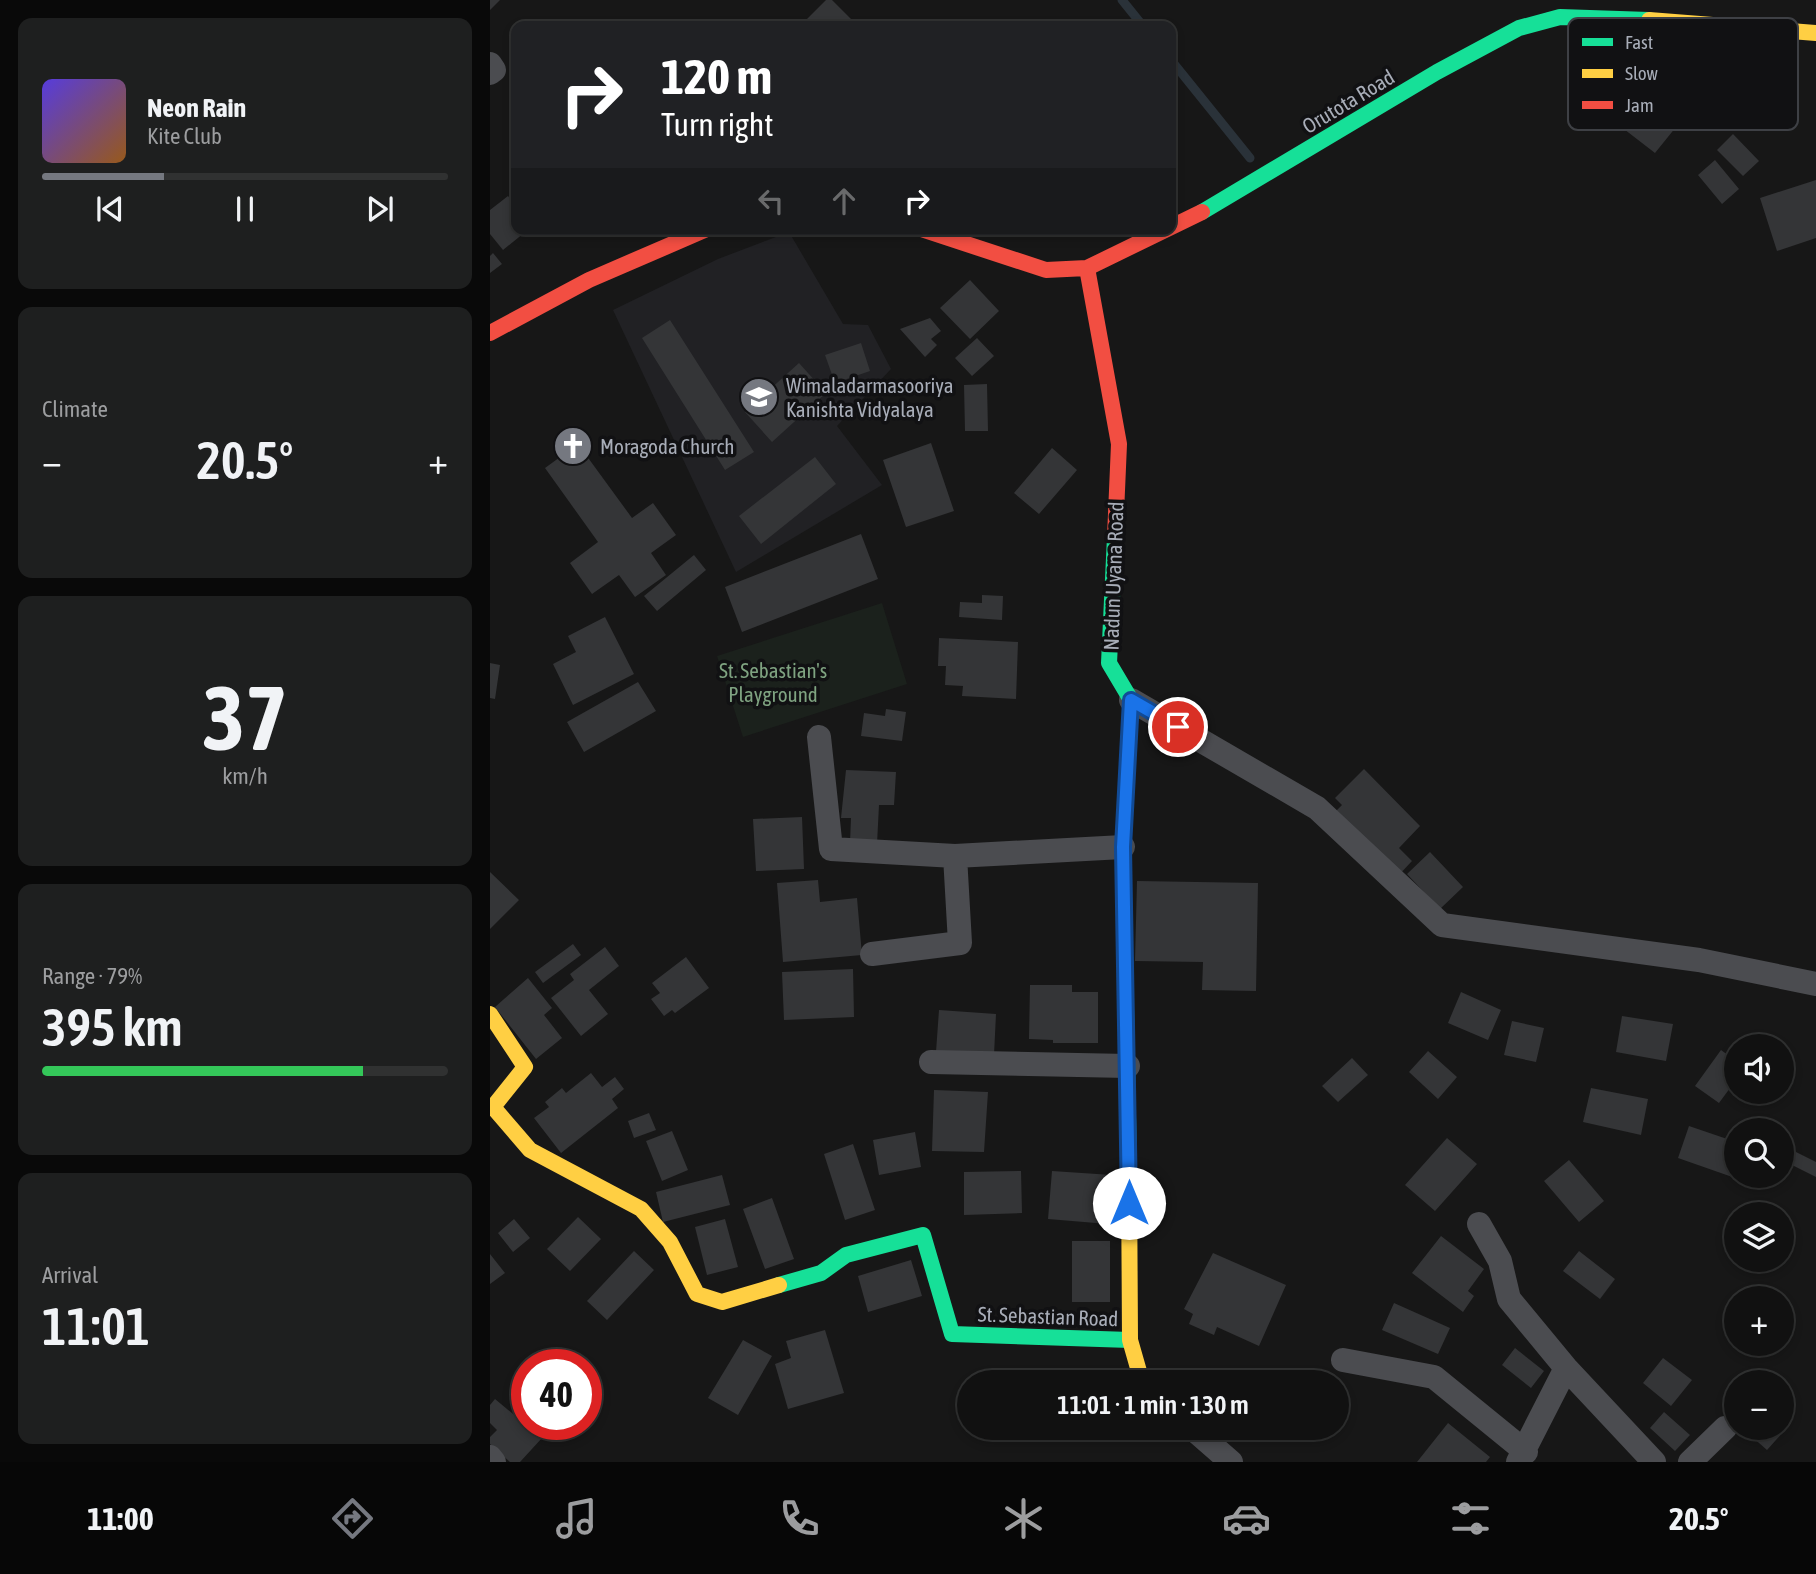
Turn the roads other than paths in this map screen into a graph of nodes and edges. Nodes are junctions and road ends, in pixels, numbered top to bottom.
1 (1585, 8) edge
2 (1677, 18) edge
3 (1798, 31) edge
4 (1816, 33) edge
5 (490, 64) edge
6 (490, 73) edge
7 (1176, 226) edge
8 (693, 235) edge
9 (939, 235) edge
10 (1157, 235) edge
11 (1087, 268) junction
12 (490, 333) edge
13 (1131, 700) junction
14 (819, 737) dead end
15 (1123, 847) junction
16 (954, 856) junction
17 (873, 954) dead end
18 (1816, 984) edge
19 (490, 1014) edge
20 (931, 1062) dead end
21 (1128, 1066) junction
22 (1479, 1224) dead end
23 (1130, 1340) junction
24 (1343, 1360) dead end
25 (1566, 1368) junction
26 (1139, 1370) edge
27 (1724, 1429) edge
28 (1206, 1440) edge
29 (490, 1457) edge
30 (1522, 1457) edge
31 (494, 1462) edge
32 (1231, 1462) edge
33 (1654, 1462) edge
34 (1689, 1462) edge

1 - 2 street, Orutota Road
1 - 7 street, Orutota Road
3 - 4 street, Orutota Road
5 - 6 street
8 - 12 street
9 - 11 street, Orutota Road
10 - 11 street, Orutota Road
11 - 13 street, Nadun Uyana Road
13 - 15 street
13 - 18 street
14 - 16 street
15 - 16 street
15 - 21 street
16 - 17 street
19 - 23 street, St. Sebastian Road
20 - 21 street
21 - 23 street
22 - 25 street
23 - 26 street
24 - 30 street
25 - 30 street
25 - 33 street
27 - 34 street
28 - 32 street
29 - 31 street

